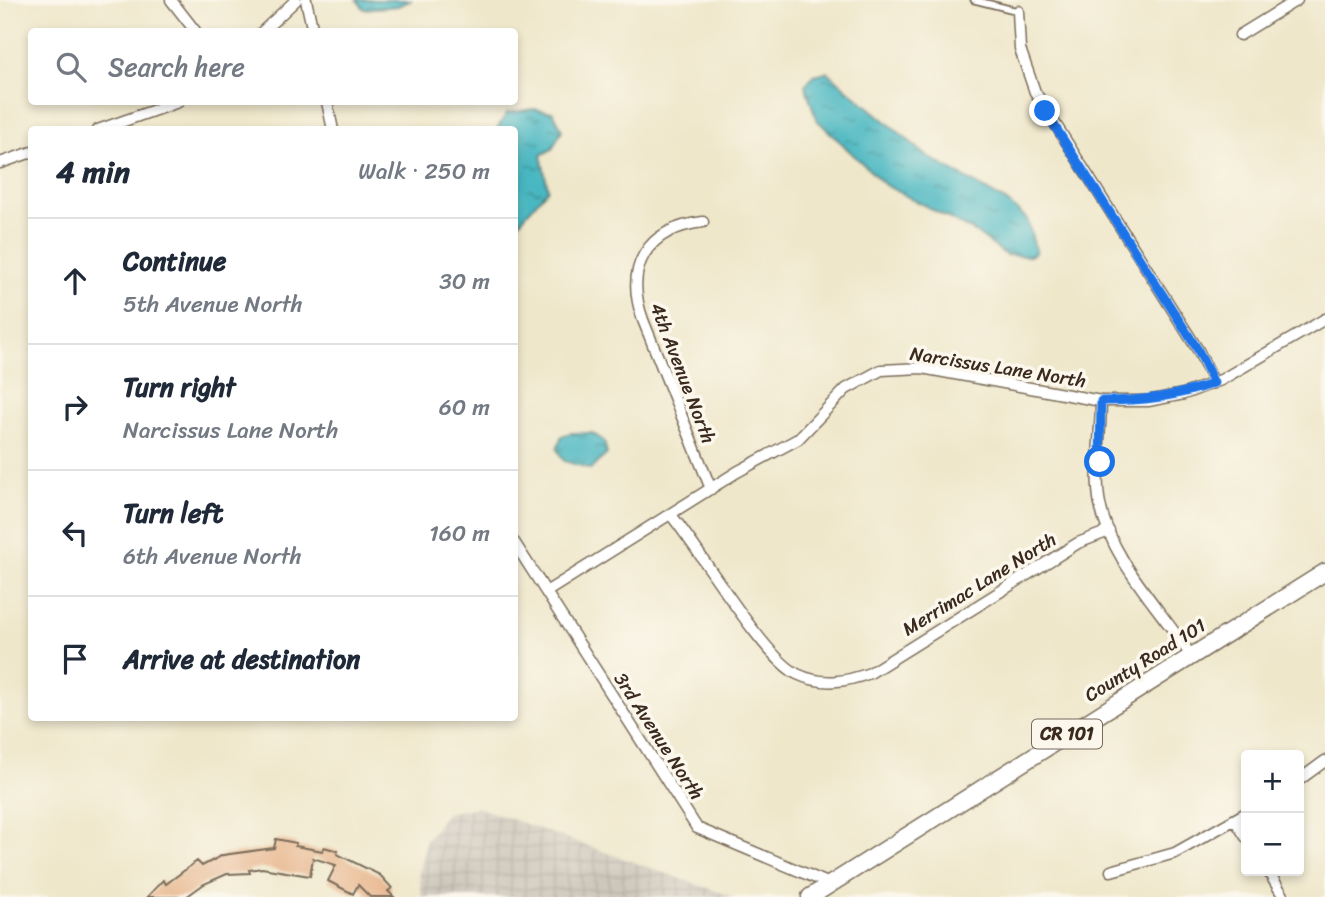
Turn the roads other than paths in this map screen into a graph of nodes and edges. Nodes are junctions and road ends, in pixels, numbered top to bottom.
1 (171, 0) edge
2 (296, 0) edge
3 (306, 0) edge
4 (974, 0) edge
5 (1297, 0) edge
6 (1018, 11) joint
7 (193, 28) edge
8 (266, 28) edge
9 (312, 28) edge
10 (1240, 35) dead end
11 (169, 105) edge
12 (328, 105) edge
13 (109, 126) edge
14 (331, 126) edge
15 (28, 153) edge
16 (0, 163) edge
17 (703, 222) dead end
18 (1325, 319) edge
19 (1214, 383) junction
20 (1101, 401) junction
21 (711, 489) junction
22 (671, 515) junction
23 (1109, 531) junction
24 (518, 548) edge
25 (1325, 572) edge
26 (546, 592) junction
27 (1191, 656) junction
28 (1325, 761) edge
29 (1304, 776) edge
30 (1241, 816) edge
31 (1235, 820) junction
32 (1241, 829) edge
33 (1111, 871) dead end
34 (1271, 876) edge
35 (830, 884) junction
36 (810, 897) edge
37 (1284, 897) edge

1 - 7 street
2 - 8 street
3 - 9 street
4 - 6 lane
5 - 10 street
6 - 19 street
11 - 13 street
12 - 14 street
15 - 16 street
17 - 21 street, 4th Avenue North
18 - 19 street, Narcissus Lane North
19 - 20 street, Narcissus Lane North
20 - 21 street, Narcissus Lane North
20 - 23 street
21 - 22 street, Narcissus Lane North
22 - 23 street, Merrimac Lane North
22 - 26 street, Narcissus Lane North
23 - 27 street
24 - 26 street, 3rd Avenue North
25 - 27 main road, County Road 101 / CR 101
26 - 35 street, 3rd Avenue North
27 - 35 main road, County Road 101 / CR 101
28 - 29 street
30 - 31 street
31 - 32 street
31 - 33 street
34 - 37 street
35 - 36 main road, County Road 101 / CR 101

